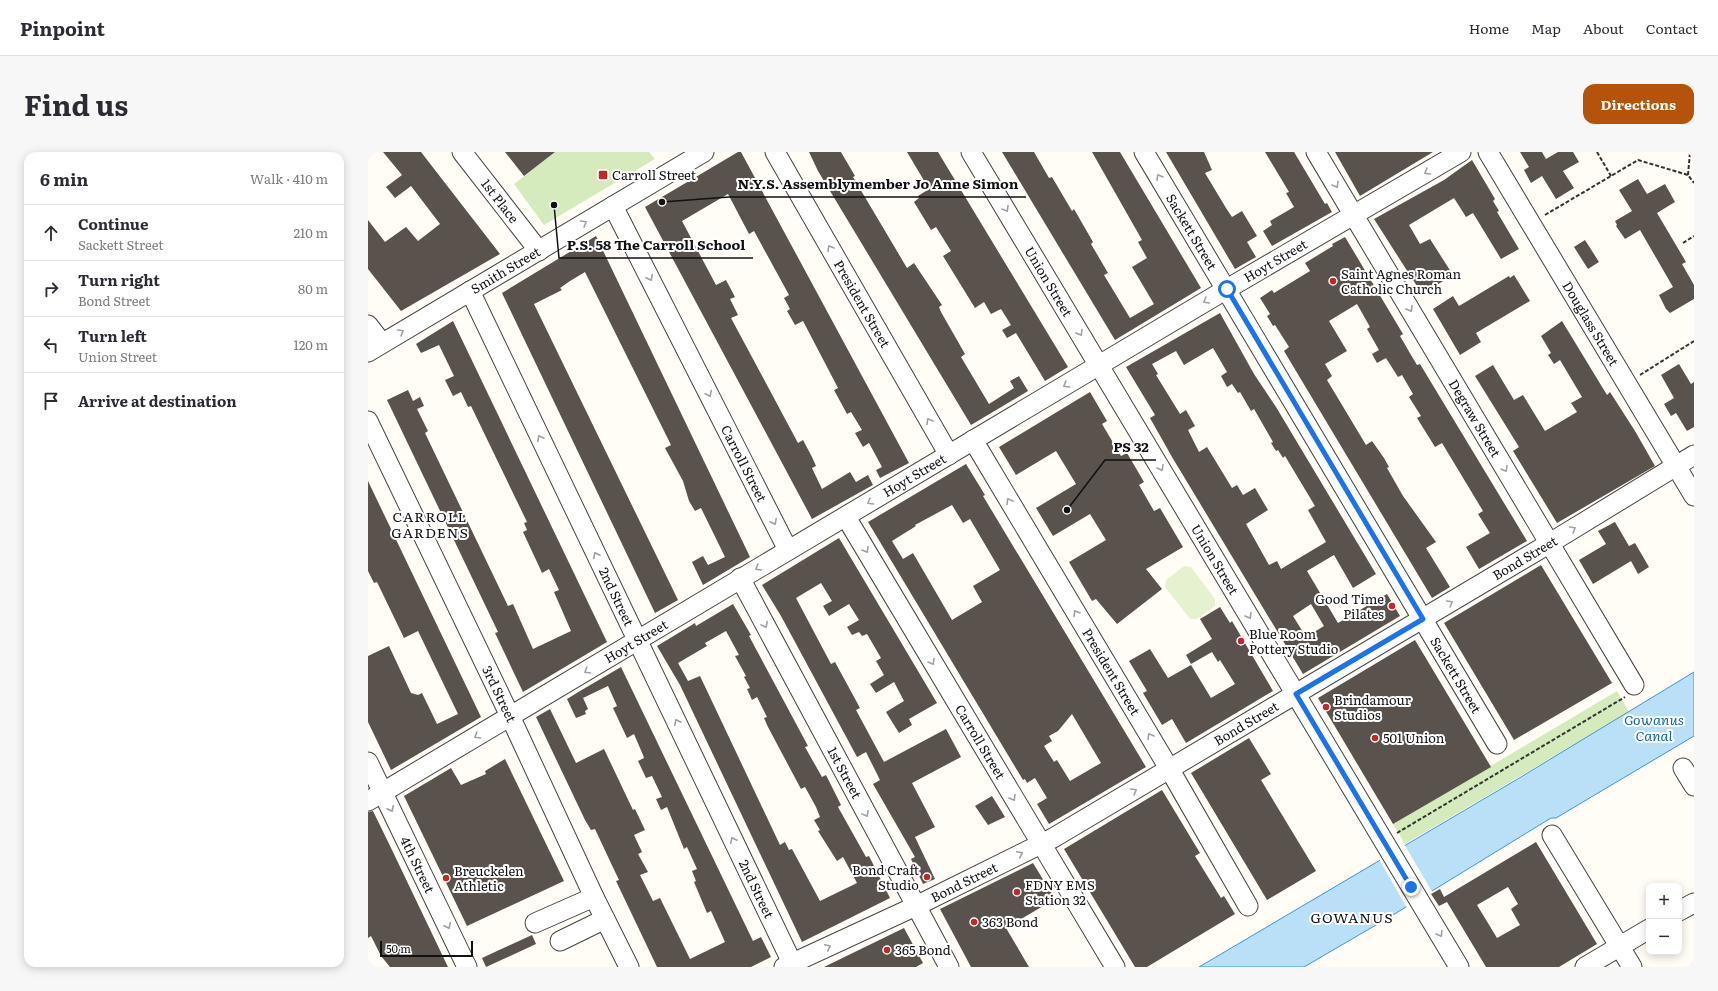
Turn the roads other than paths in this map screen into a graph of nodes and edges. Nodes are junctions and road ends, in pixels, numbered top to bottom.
1 (462, 152) edge
2 (704, 152) edge
3 (775, 152) edge
4 (971, 152) edge
5 (1144, 152) edge
6 (1316, 152) edge
7 (1461, 152) edge
8 (1488, 152) edge
9 (676, 159) edge
10 (613, 206) junction
11 (1354, 214) junction
12 (538, 251) junction
13 (1227, 289) junction
14 (470, 291) junction
15 (368, 325) edge
16 (375, 348) edge
17 (1100, 365) junction
18 (368, 421) edge
19 (973, 440) junction
20 (949, 455) junction
21 (1694, 455) edge
22 (1676, 466) junction
23 (1694, 496) edge
24 (846, 517) junction
25 (1550, 544) junction
26 (788, 550) junction
27 (740, 578) junction
28 (1423, 619) junction
29 (637, 640) junction
30 (1631, 691) road end
31 (1296, 694) junction
32 (510, 716) junction
33 (1497, 744) dead end
34 (368, 762) edge
35 (1683, 768) dead end
36 (1170, 770) junction
37 (1694, 786) edge
38 (375, 796) edge
39 (1552, 835) dead end
40 (1041, 844) junction
41 (594, 897) junction
42 (1694, 902) edge
43 (916, 906) junction
44 (1248, 906) dead end
45 (1682, 909) edge
46 (605, 919) junction
47 (535, 923) dead end
48 (1646, 931) edge
49 (560, 941) dead end
50 (1620, 946) junction
51 (790, 966) edge
52 (467, 967) edge
53 (629, 967) edge
54 (949, 967) edge
55 (1115, 967) edge
56 (1460, 967) edge
57 (1585, 967) edge
58 (1632, 967) edge

1 - 12 street, 1st Place
2 - 9 street, Smith Street
20 -> 3 street, President Street
4 -> 17 street, Union Street
13 -> 5 street, Sackett Street
6 -> 11 street, Degraw Street
7 -> 11 street, Hoyt Street
8 - 22 street, Douglass Street
9 - 10 street, Smith Street
12 -> 10 street, Smith Street
10 -> 26 street, Carroll Street
11 - 13 street, Hoyt Street
11 -> 25 street, Degraw Street
12 - 14 street, Smith Street
13 -> 17 street, Hoyt Street
13 - 28 street, Sackett Street
16 -> 14 street, Smith Street
29 -> 14 street, 2nd Street
15 - 16 street
17 -> 19 street, Hoyt Street
17 -> 31 street, Union Street
18 - 32 street, 3rd Street
19 - 20 street, Hoyt Street
36 -> 19 street, President Street
20 -> 24 street, Hoyt Street
21 - 22 street, Bond Street
22 - 23 street, Douglass Street
25 -> 22 street, Bond Street
24 - 26 street, Hoyt Street
24 -> 40 street, Carroll Street
28 -> 25 street, Bond Street
25 - 30 street, Degraw Street
26 -> 27 street, Hoyt Street
27 - 29 street, Hoyt Street
27 -> 43 street, 1st Street
28 - 31 street, Bond Street
28 - 33 street, Sackett Street
29 -> 32 street, Hoyt Street
51 -> 29 street, 2nd Street
31 - 36 street, Bond Street
31 -> 56 street, Union Street
32 -> 38 street, Hoyt Street
32 - 41 street, 3rd Street
34 - 38 street, 4th Street
35 - 37 street
40 -> 36 street, Bond Street
36 - 44 street, President Street
38 -> 52 street, 4th Street
39 - 50 street
43 -> 40 street, Bond Street
40 - 55 street, Carroll Street
41 - 46 street, 3rd Street
41 - 47 street
42 - 45 street
51 -> 43 street, Bond Street
43 - 54 street, 1st Street
46 - 49 street
46 - 53 street, 3rd Street
48 - 50 street
50 - 57 street
50 - 58 street

